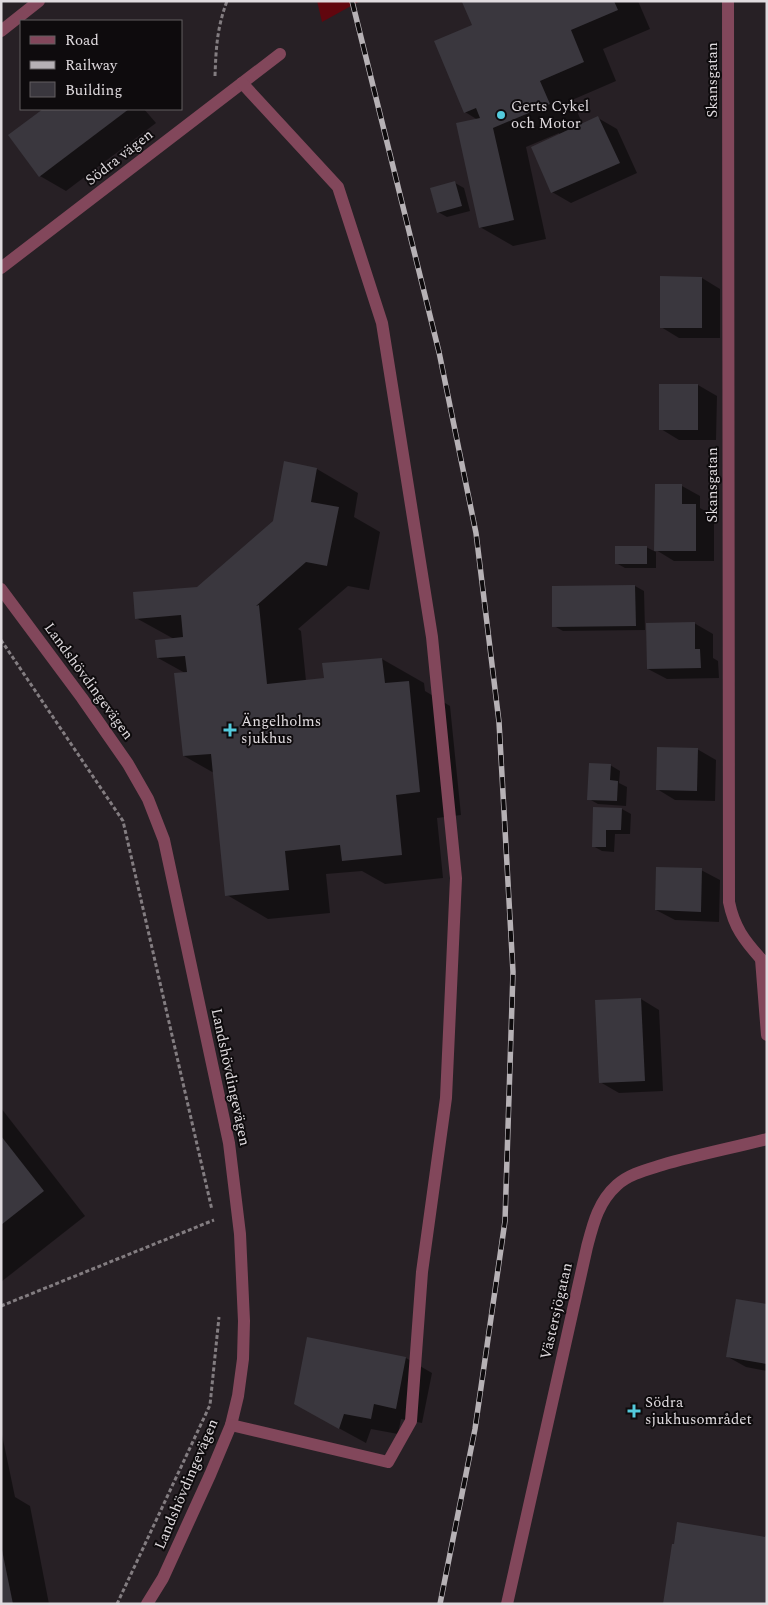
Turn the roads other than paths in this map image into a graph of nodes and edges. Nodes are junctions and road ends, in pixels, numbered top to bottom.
1 (39, 1) edge
2 (728, 1) edge
3 (1, 31) edge
4 (280, 54) dead end
5 (242, 83) junction
6 (1, 268) edge
7 (1, 589) edge
8 (764, 959) edge
9 (767, 1035) edge
10 (767, 1139) edge
11 (231, 1425) junction
12 (147, 1604) edge
13 (507, 1604) edge

1 - 3 street
2 - 8 street, Skansgatan
4 - 5 street, Södra vägen
5 - 6 street, Södra vägen
5 - 11 street
7 - 11 street, Landshövdingevägen
8 - 9 street
10 - 13 street, Västersjögatan
11 - 12 street, Landshövdingevägen

